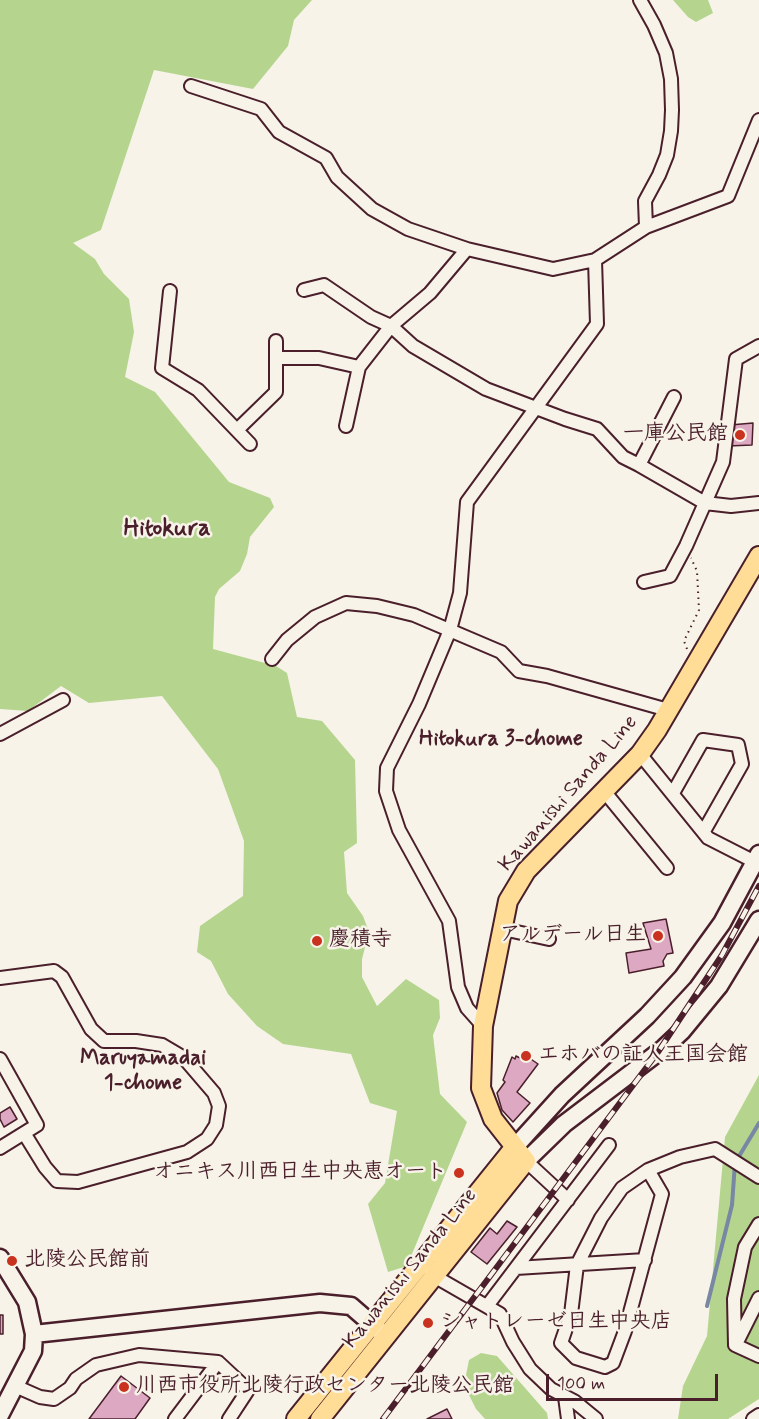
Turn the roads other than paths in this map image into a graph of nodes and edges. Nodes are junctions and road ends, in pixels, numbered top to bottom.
1 (640, 0) edge
2 (191, 86) dead end
3 (759, 120) edge
4 (646, 227) junction
5 (467, 249) junction
6 (595, 260) junction
7 (304, 290) dead end
8 (170, 291) dead end
9 (391, 326) junction
10 (276, 341) dead end
11 (759, 346) edge
12 (276, 358) junction
13 (359, 367) junction
14 (674, 397) dead end
15 (536, 408) junction
16 (346, 426) dead end
17 (237, 430) junction
18 (250, 444) dead end
19 (639, 465) junction
20 (705, 503) junction
21 (759, 503) edge
22 (759, 556) edge
23 (644, 582) dead end
24 (450, 630) junction
25 (272, 659) dead end
26 (63, 700) dead end
27 (668, 710) junction
28 (0, 734) edge
29 (640, 754) junction
30 (604, 791) junction
31 (673, 793) junction
32 (704, 831) junction
33 (757, 858) edge
34 (667, 868) dead end
35 (759, 920) edge
36 (503, 929) junction
37 (549, 939) dead end
38 (0, 978) edge
39 (483, 1026) junction
40 (0, 1059) edge
41 (593, 1065) junction
42 (608, 1089) junction
43 (24, 1133) junction
44 (609, 1145) dead end
45 (0, 1148) edge
46 (520, 1155) junction
47 (648, 1170) junction
48 (759, 1177) edge
49 (568, 1200) junction
50 (759, 1224) edge
51 (0, 1258) edge
52 (645, 1260) junction
53 (577, 1265) junction
54 (516, 1268) junction
55 (428, 1270) junction
56 (759, 1298) edge
57 (487, 1306) junction
58 (379, 1331) junction
59 (34, 1334) junction
60 (735, 1345) junction
61 (759, 1356) edge
62 (218, 1362) junction
63 (15, 1386) junction
64 (565, 1397) junction
65 (0, 1415) edge
66 (759, 1415) edge
67 (175, 1419) edge
68 (229, 1419) edge
69 (296, 1419) edge
70 (320, 1419) edge
71 (568, 1419) edge
72 (596, 1419) edge
73 (753, 1419) edge

1 - 4 street
2 - 5 street
3 - 4 street
4 - 6 street
5 - 6 street
5 - 9 street
6 - 15 street
7 - 9 street
8 - 17 street
9 - 13 street
9 - 15 street
10 - 12 street
11 - 20 street
12 - 13 street
12 - 17 street
13 - 16 street
14 - 19 street
15 - 19 street
15 - 24 street
17 - 18 street
19 - 20 street
20 - 21 street
20 - 23 street
22 - 27 main road, Kawanishi Sanda Line
24 - 25 street
24 - 27 street
24 - 39 street
26 - 28 street
27 - 29 main road, Kawanishi Sanda Line
29 - 30 main road, Kawanishi Sanda Line
29 - 31 street
30 - 34 street
30 - 36 main road, Kawanishi Sanda Line
31 - 32 street
31 - 32 street
32 - 33 street
33 - 41 street
35 - 42 street
36 - 37 street
36 - 39 main road, Kawanishi Sanda Line
38 - 43 street
39 - 46 main road, Kawanishi Sanda Line
40 - 43 street
41 - 42 street
41 - 46 street
42 - 46 street
43 - 45 street
44 - 49 street
46 - 49 street
46 - 55 main road, Kawanishi Sanda Line
47 - 48 street
47 - 52 street
47 - 53 street
49 - 54 street
50 - 60 street
51 - 59 street
52 - 53 street
52 - 53 street
53 - 54 street
54 - 57 street
55 - 57 street
55 - 58 main road, Kawanishi Sanda Line
56 - 60 street
57 - 64 street
58 - 59 street
58 - 69 main road, Kawanishi Sanda Line
58 - 70 main road, Kawanishi Sanda Line
59 - 63 street
60 - 61 street
62 - 63 street
62 - 67 street
62 - 68 street
63 - 65 street
64 - 71 street
64 - 72 street
66 - 73 street

